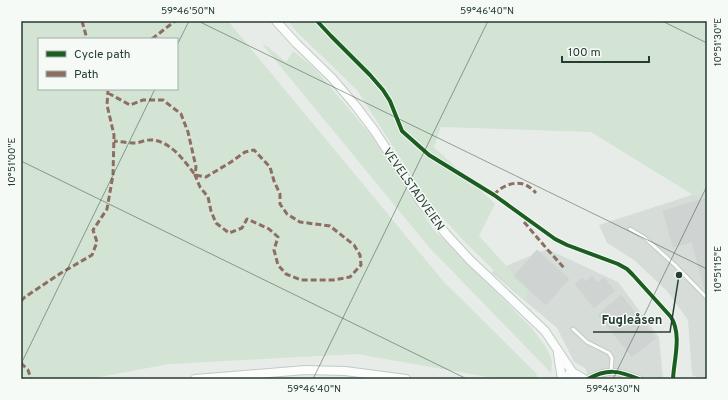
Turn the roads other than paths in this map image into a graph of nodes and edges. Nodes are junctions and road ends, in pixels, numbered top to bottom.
1 (276, 21) edge
2 (630, 229) dead end
3 (707, 298) edge
4 (573, 329) dead end
5 (558, 351) junction
6 (611, 371) junction
7 (573, 373) junction
8 (195, 379) edge
9 (406, 379) edge
10 (562, 379) edge
11 (584, 379) edge
12 (588, 379) edge
13 (639, 379) edge

1 - 5 main road, VEVELSTADVEIEN
2 - 3 lane
4 - 6 lane
5 - 7 main road, VEVELSTADVEIEN
5 - 10 main road, VEVELSTADVEIEN
6 - 12 street
6 - 13 street
7 - 10 main road, VEVELSTADVEIEN
7 - 11 main road, VEVELSTADVEIEN
8 - 9 main road

